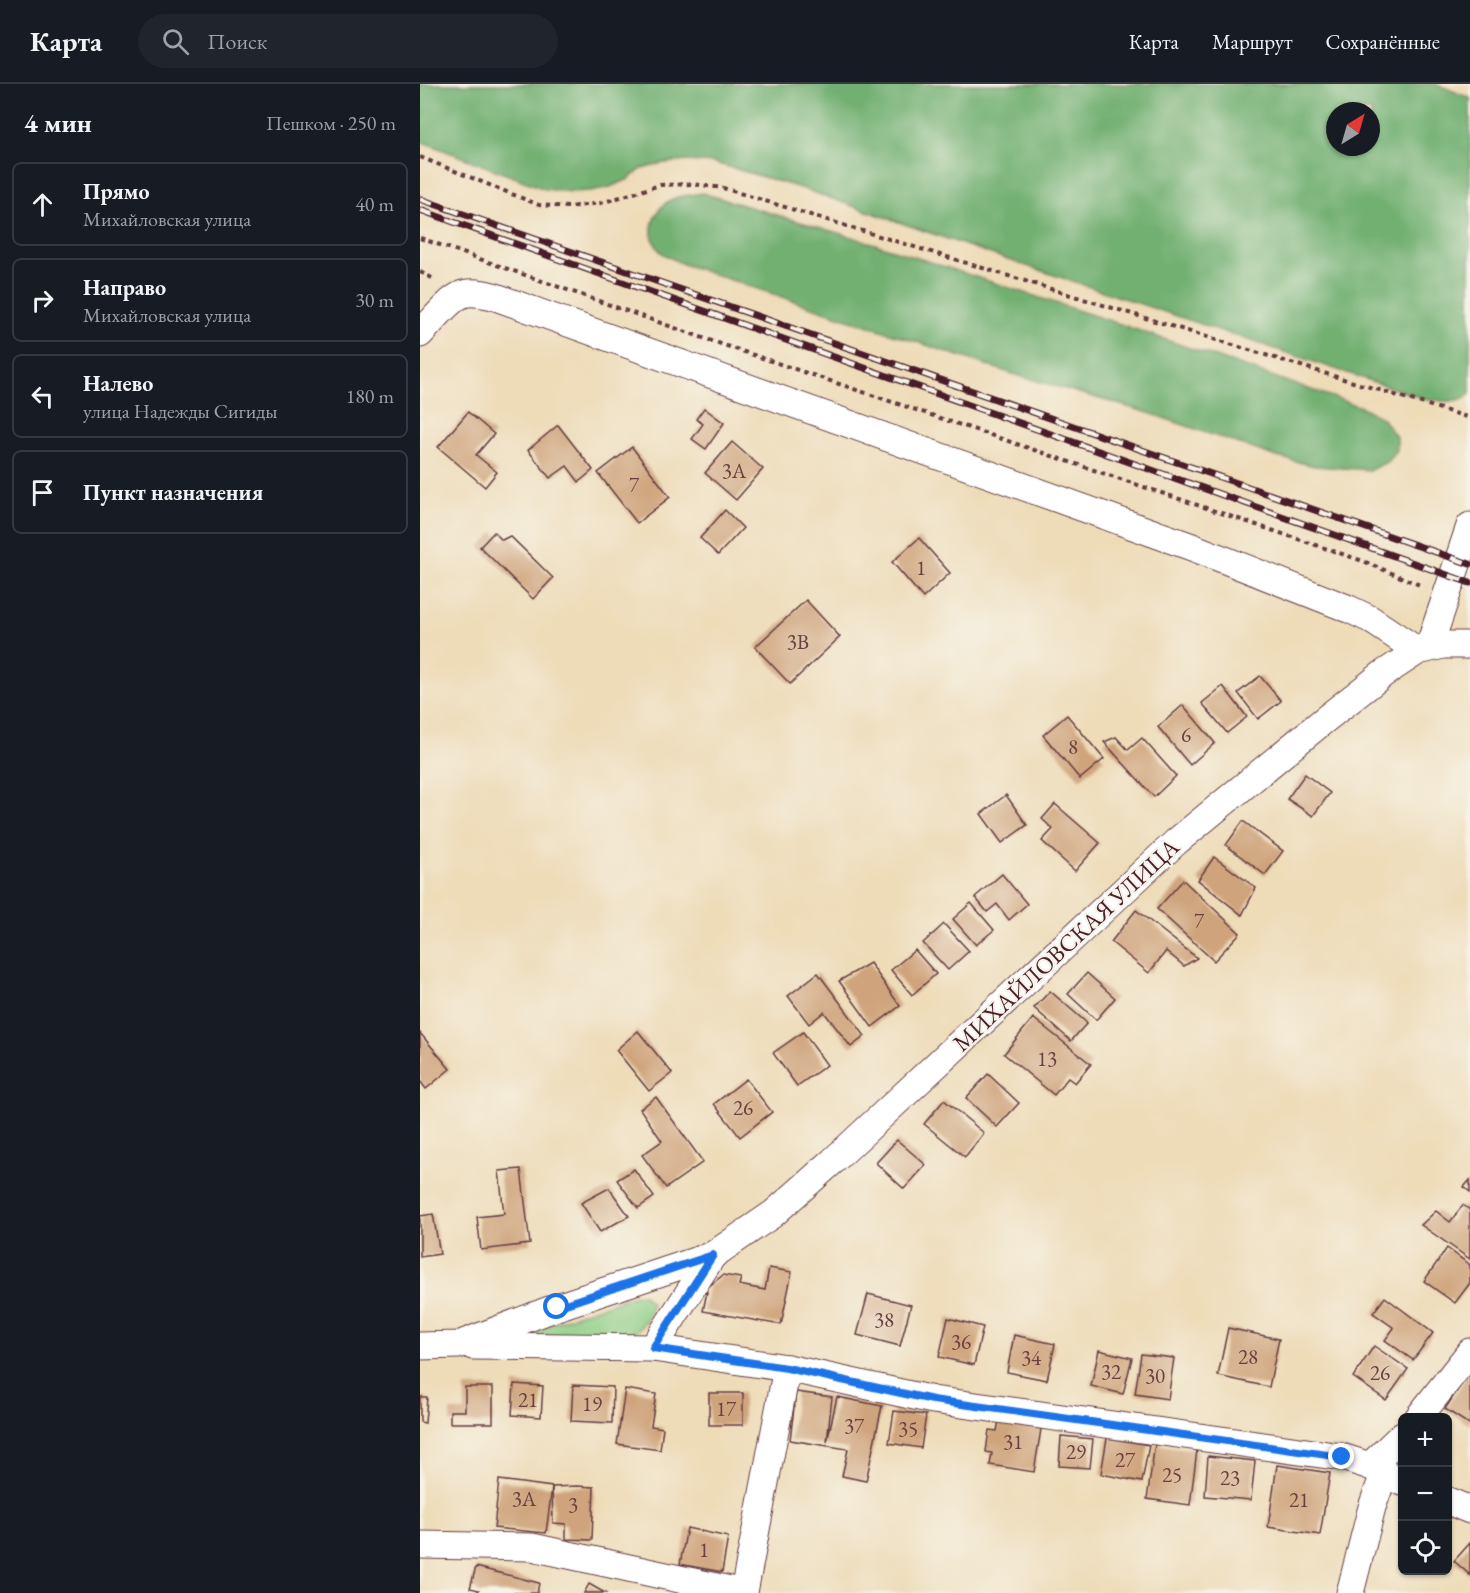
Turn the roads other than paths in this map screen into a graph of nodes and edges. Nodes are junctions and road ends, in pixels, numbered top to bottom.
1 (420, 334) edge
2 (1470, 526) edge
3 (1470, 645) edge
4 (1423, 649) junction
5 (713, 1255) junction
6 (420, 1346) edge
7 (458, 1346) junction
8 (653, 1348) junction
9 (1470, 1352) edge
10 (787, 1368) junction
11 (1422, 1413) edge
12 (1398, 1444) edge
13 (1385, 1474) edge
14 (1452, 1502) edge
15 (1470, 1510) edge
16 (420, 1545) edge
17 (744, 1593) edge
18 (1350, 1593) edge

1 - 4 street
2 - 4 street
3 - 4 street
4 - 5 street, МИХАЙЛОВСКАЯ УЛИЦА
5 - 7 street, МИХАЙЛОВСКАЯ УЛИЦА
5 - 8 street, МИХАЙЛОВСКАЯ УЛИЦА
6 - 7 street, МИХАЙЛОВСКАЯ УЛИЦА
7 - 8 street
8 - 10 street
9 - 11 street
10 - 13 street
10 - 17 street
12 - 13 street
13 - 18 street
14 - 15 street
16 - 17 street

